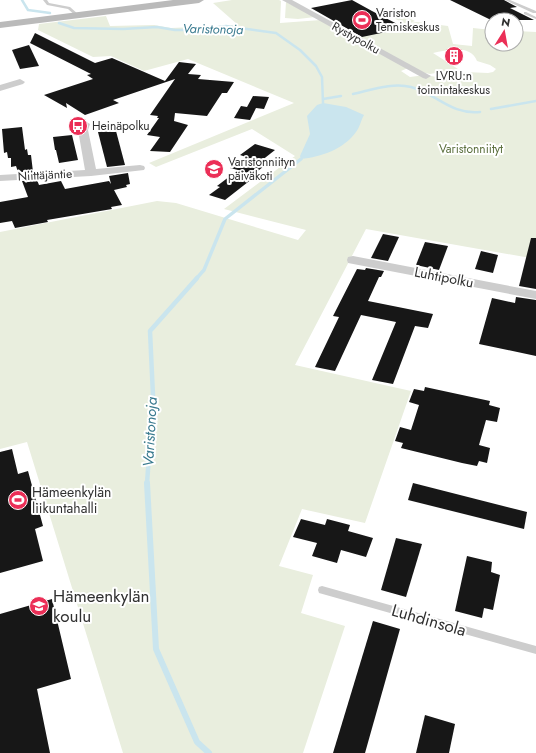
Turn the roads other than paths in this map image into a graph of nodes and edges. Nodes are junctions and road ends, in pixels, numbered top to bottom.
1 (45, 0) edge
2 (199, 0) edge
3 (286, 0) edge
4 (507, 0) edge
5 (507, 5) dead end
6 (535, 13) edge
7 (77, 15) junction
8 (536, 18) edge
9 (0, 25) edge
10 (426, 76) dead end
11 (20, 82) dead end
12 (0, 88) edge
13 (85, 124) dead end
14 (140, 168) dead end
15 (91, 173) junction
16 (0, 178) edge
17 (353, 260) dead end
18 (536, 295) edge
19 (322, 590) dead end
20 (536, 650) edge

1 - 7 lane
2 - 7 main road
3 - 10 street, Rystypolku
4 - 6 lane
5 - 8 lane
7 - 9 main road
11 - 12 street
13 - 15 street, Niittäjäntie
14 - 15 street, Niittäjäntie
15 - 16 street, Niittäjäntie
17 - 18 street, Luhtipolku
19 - 20 lane, Luhdinsola

